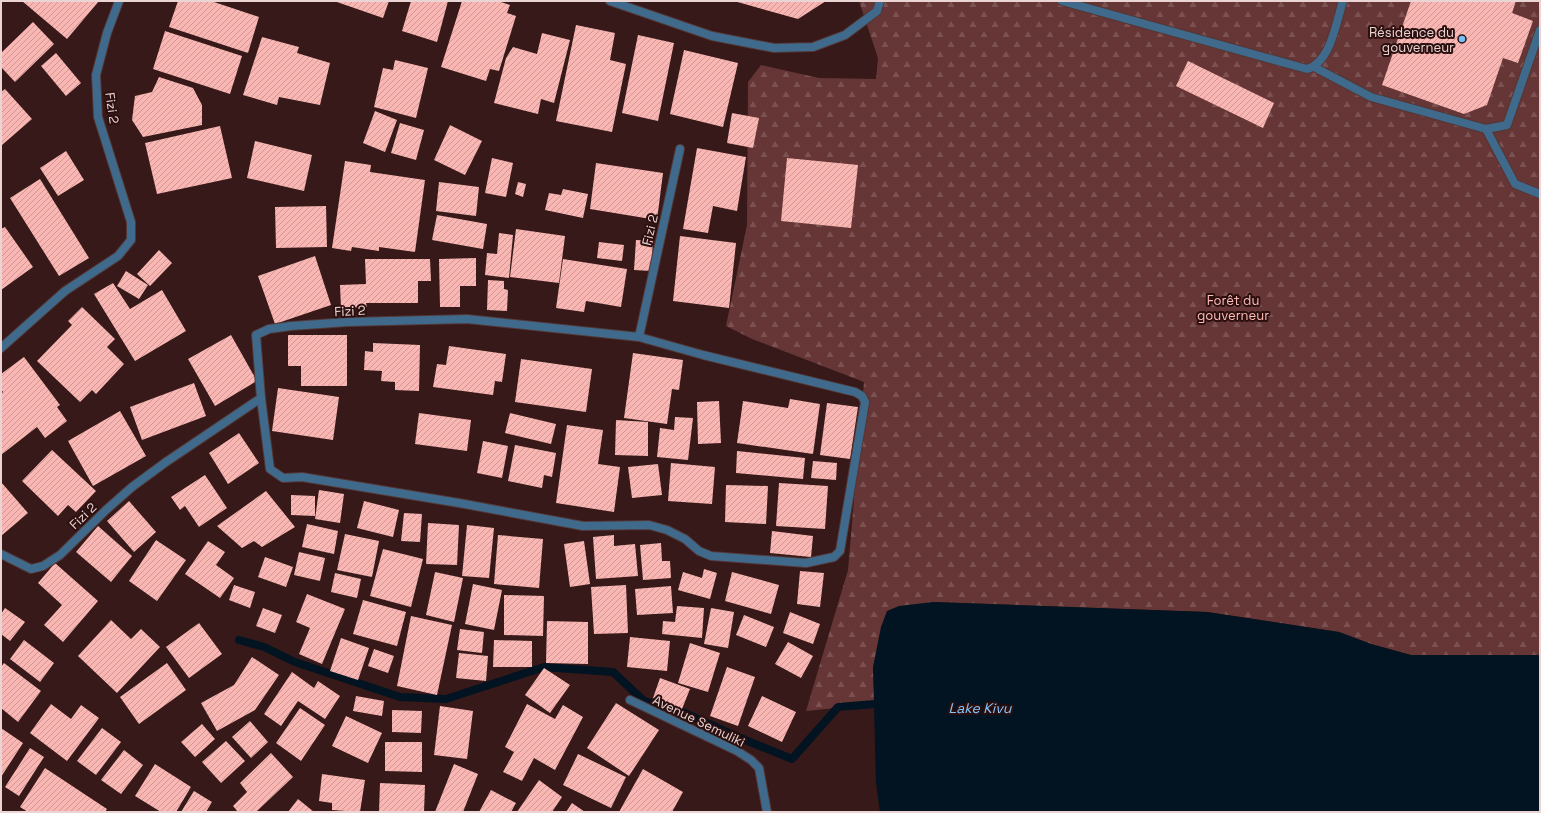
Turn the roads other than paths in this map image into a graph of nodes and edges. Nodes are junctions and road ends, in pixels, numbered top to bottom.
1 (119, 1) edge
2 (610, 1) edge
3 (880, 1) edge
4 (1062, 1) edge
5 (1343, 1) edge
6 (1540, 30) edge
7 (1314, 67) junction
8 (1486, 129) junction
9 (680, 149) dead end
10 (1540, 194) edge
11 (639, 336) junction
12 (1, 348) edge
13 (261, 398) junction
14 (1, 554) edge
15 (630, 700) dead end
16 (767, 812) edge

1 - 12 street, Fizi 2
2 - 3 street
4 - 7 street
5 - 7 street
6 - 8 street
7 - 8 street
8 - 10 street
9 - 11 street, Fizi 2
11 - 13 street, Fizi 2
11 - 13 street
13 - 14 street, Fizi 2
15 - 16 street, Avenue Semuliki

